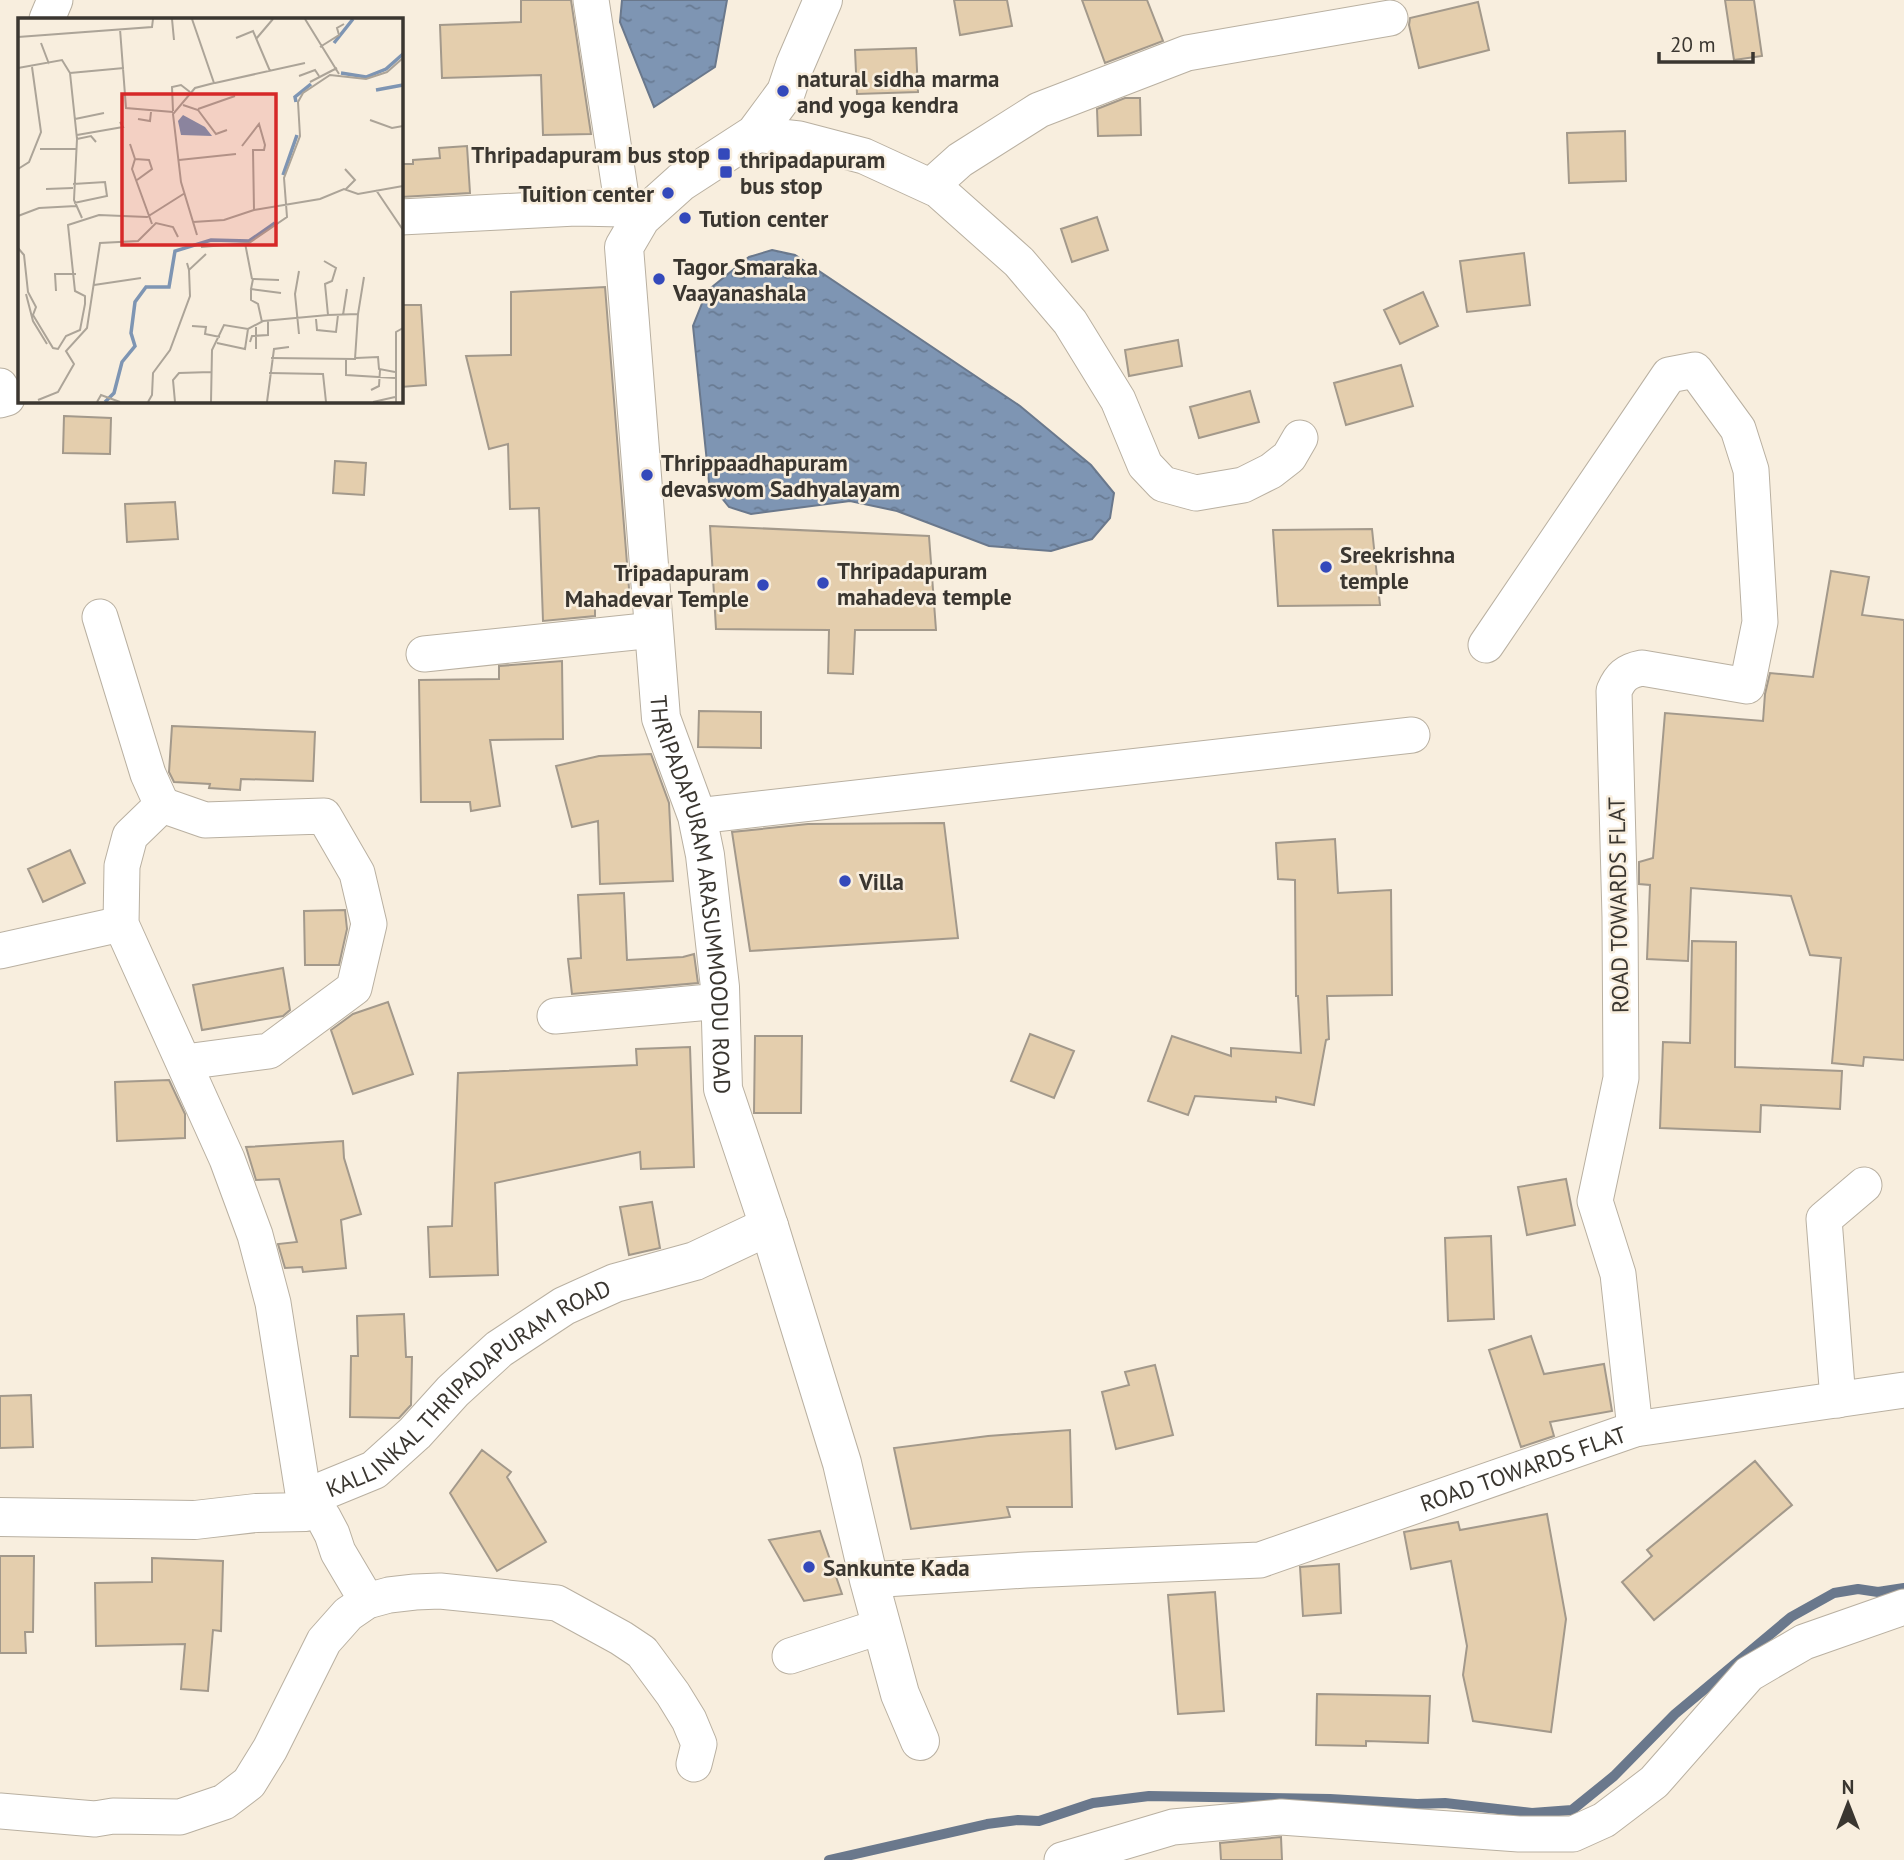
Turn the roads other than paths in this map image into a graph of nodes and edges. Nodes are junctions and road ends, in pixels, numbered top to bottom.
1 (55, 0) edge
2 (591, 0) edge
3 (823, 0) edge
4 (47, 18) edge
5 (1390, 18) dead end
6 (755, 134) junction
7 (930, 187) junction
8 (632, 213) junction
9 (402, 217) edge
10 (0, 386) edge
11 (0, 400) edge
12 (1300, 438) dead end
13 (100, 617) dead end
14 (654, 630) junction
15 (1486, 645) dead end
16 (424, 654) dead end
17 (1412, 735) dead end
18 (162, 805) junction
19 (697, 816) junction
20 (121, 924) junction
21 (0, 951) edge
22 (721, 1001) junction
23 (555, 1016) dead end
24 (185, 1062) junction
25 (1864, 1185) dead end
26 (769, 1227) junction
27 (1904, 1390) edge
28 (1838, 1400) junction
29 (1635, 1429) junction
30 (306, 1512) junction
31 (0, 1517) edge
32 (869, 1580) junction
33 (367, 1601) junction
34 (1904, 1607) edge
35 (882, 1626) junction
36 (790, 1656) dead end
37 (919, 1741) dead end
38 (694, 1764) dead end
39 (0, 1811) edge
40 (1520, 1847) edge
41 (1062, 1860) edge

1 - 4 street
2 - 8 street
3 - 6 main road, THRIPADAPURAM ARASUMMOODU ROAD
5 - 7 street
6 - 7 street
6 - 8 main road, THRIPADAPURAM ARASUMMOODU ROAD
7 - 12 street
8 - 9 street
8 - 14 main road, THRIPADAPURAM ARASUMMOODU ROAD
10 - 11 street
13 - 18 street
14 - 16 street
14 - 19 main road, THRIPADAPURAM ARASUMMOODU ROAD
15 - 29 street, ROAD TOWARDS FLAT
17 - 19 street
18 - 20 street
18 - 24 street
19 - 22 main road, THRIPADAPURAM ARASUMMOODU ROAD
20 - 21 street
20 - 24 street
22 - 23 street
22 - 26 main road, THRIPADAPURAM ARASUMMOODU ROAD
24 - 30 street
25 - 28 street
26 - 30 main road, KALLINKAL THRIPADAPURAM ROAD
26 - 32 main road, THRIPADAPURAM ARASUMMOODU ROAD
27 - 28 street
28 - 29 street
29 - 32 street, ROAD TOWARDS FLAT
30 - 31 main road, KALLINKAL THRIPADAPURAM ROAD
30 - 33 street
32 - 35 main road, THRIPADAPURAM ARASUMMOODU ROAD
33 - 38 street
33 - 39 street
34 - 40 street
35 - 36 street
35 - 37 main road, THRIPADAPURAM ARASUMMOODU ROAD
40 - 41 street

